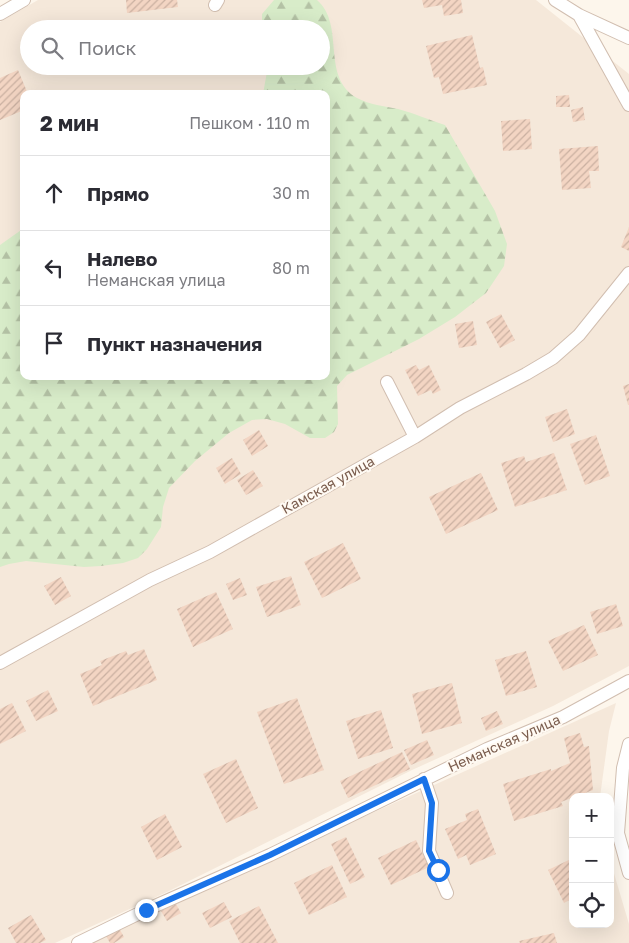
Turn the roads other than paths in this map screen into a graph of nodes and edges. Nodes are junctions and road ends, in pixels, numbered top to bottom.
1 (24, 0) edge
2 (555, 0) edge
3 (0, 14) edge
4 (579, 15) junction
5 (629, 38) edge
6 (629, 105) edge
7 (629, 273) edge
8 (387, 382) dead end
9 (415, 437) junction
10 (0, 663) edge
11 (629, 681) edge
12 (629, 744) edge
13 (424, 779) junction
14 (629, 873) edge
15 (447, 893) dead end
16 (78, 943) edge

1 - 3 lane
2 - 4 lane
4 - 5 lane
4 - 6 lane
7 - 9 lane, Камская улица
8 - 9 lane
9 - 10 lane, Камская улица
11 - 13 lane, Неманская улица
12 - 14 lane
13 - 15 lane
13 - 16 lane, Неманская улица

